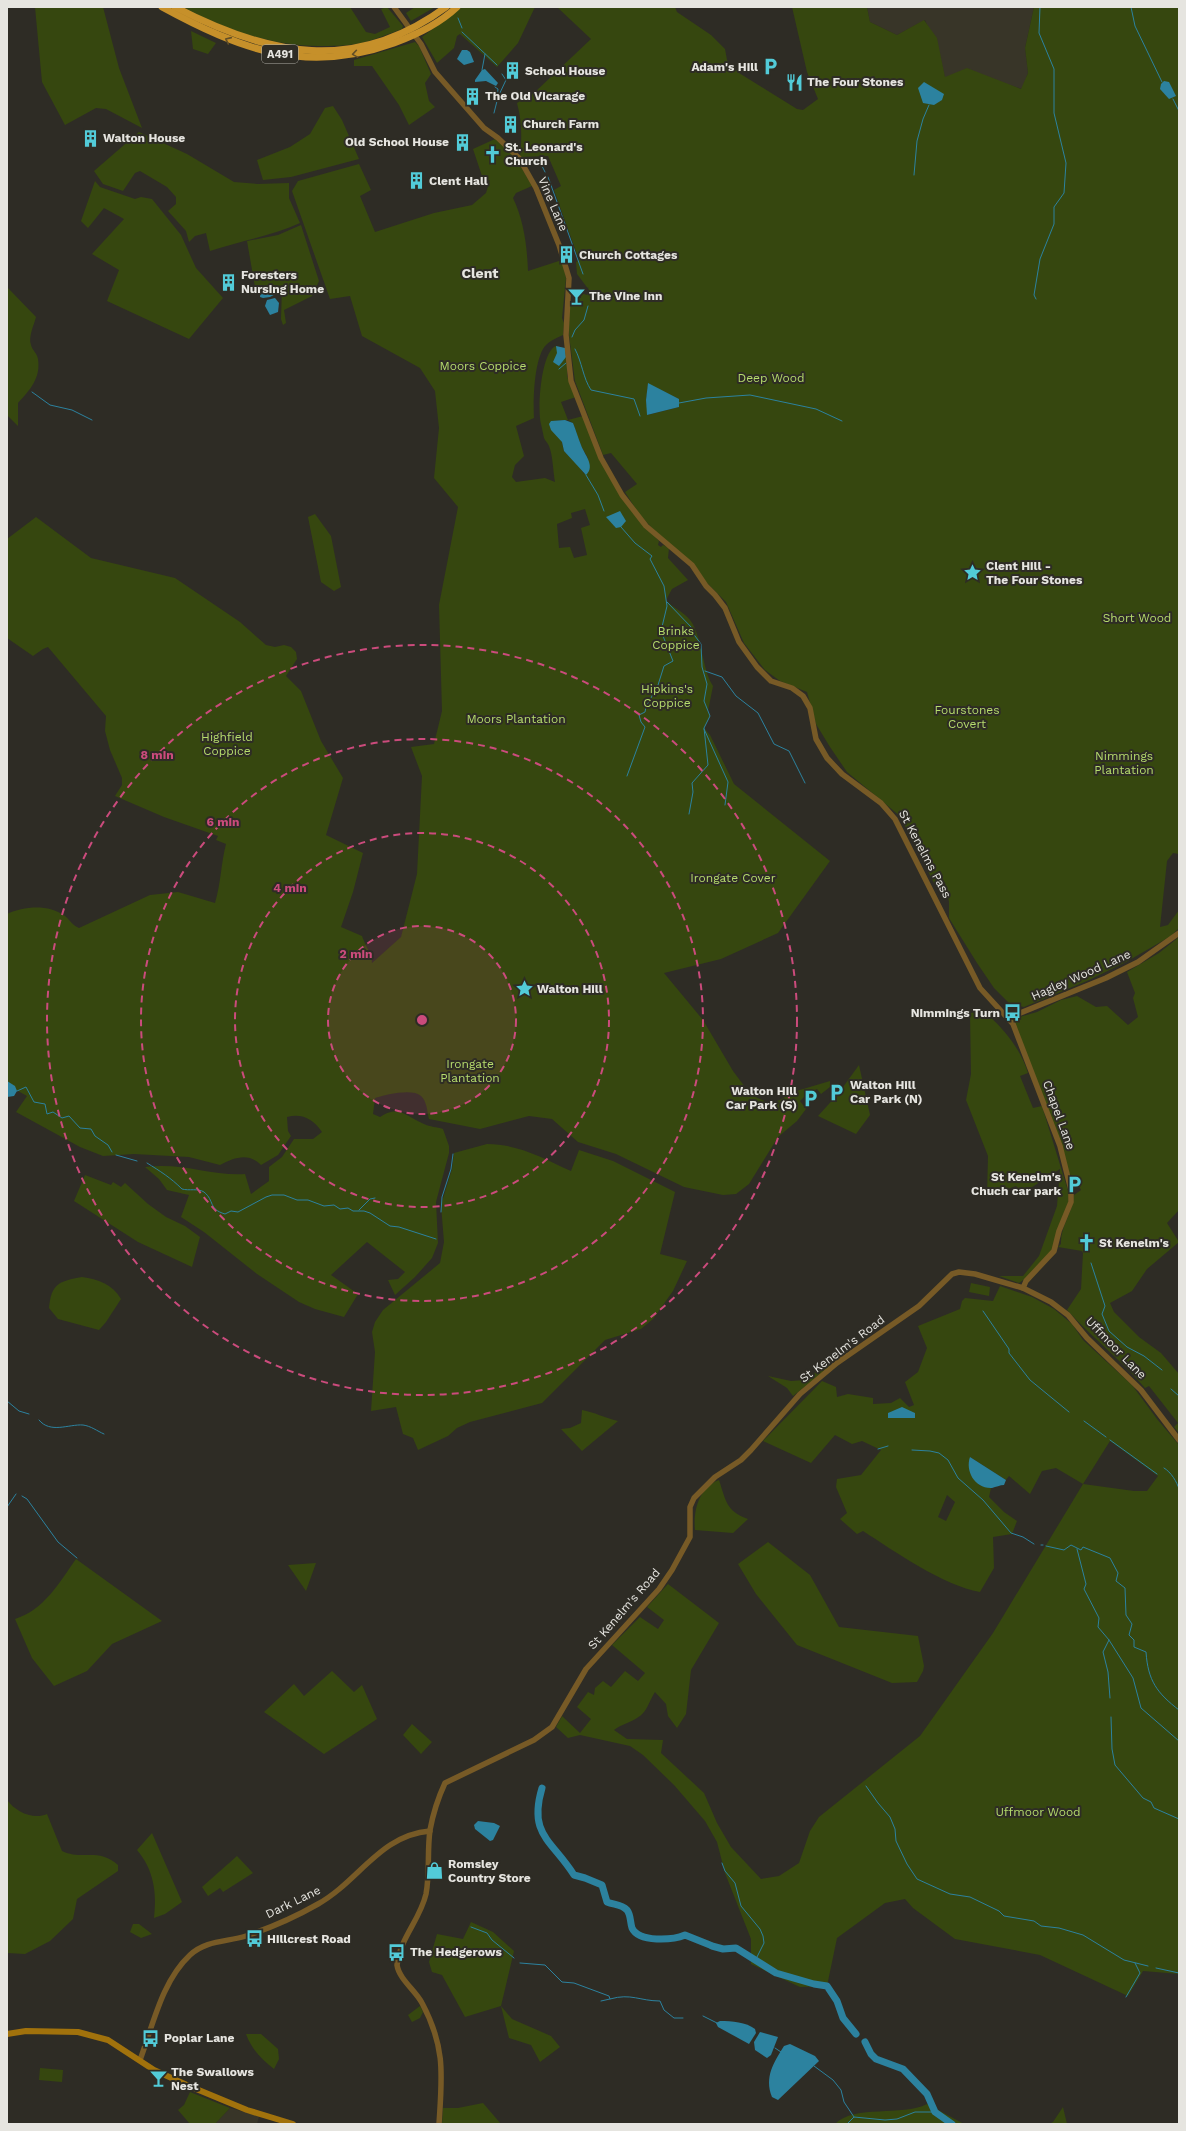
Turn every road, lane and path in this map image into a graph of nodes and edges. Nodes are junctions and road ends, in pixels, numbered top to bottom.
1 (162, 7) edge
2 (176, 7) edge
3 (394, 7) edge
4 (446, 7) edge
5 (457, 7) edge
6 (424, 26) junction
7 (404, 36) junction
8 (566, 335) joint
9 (1179, 933) edge
10 (960, 950) joint
11 (1008, 1018) junction
12 (1021, 1287) junction
13 (1179, 1440) edge
14 (430, 1831) junction
15 (7, 2034) edge
16 (140, 2060) junction
17 (293, 2124) edge
18 (439, 2124) edge

7 -> 1 highway, A491
2 - 7 highway, A491
3 - 8 street, Vine Lane
4 - 6 highway, A491
5 - 6 highway, A491
6 - 7 highway, A491
8 - 10 street, St Kenelms Pass
9 - 11 street, Hagley Wood Lane
10 - 11 street, Chapel Lane
11 - 12 street, Chapel Lane
12 - 13 street, Uffmoor Lane
12 - 14 street, St Kenelm's Road
14 - 16 street, Dark Lane
14 - 18 street, St Kenelm's Road
15 - 16 main road
16 - 17 main road

